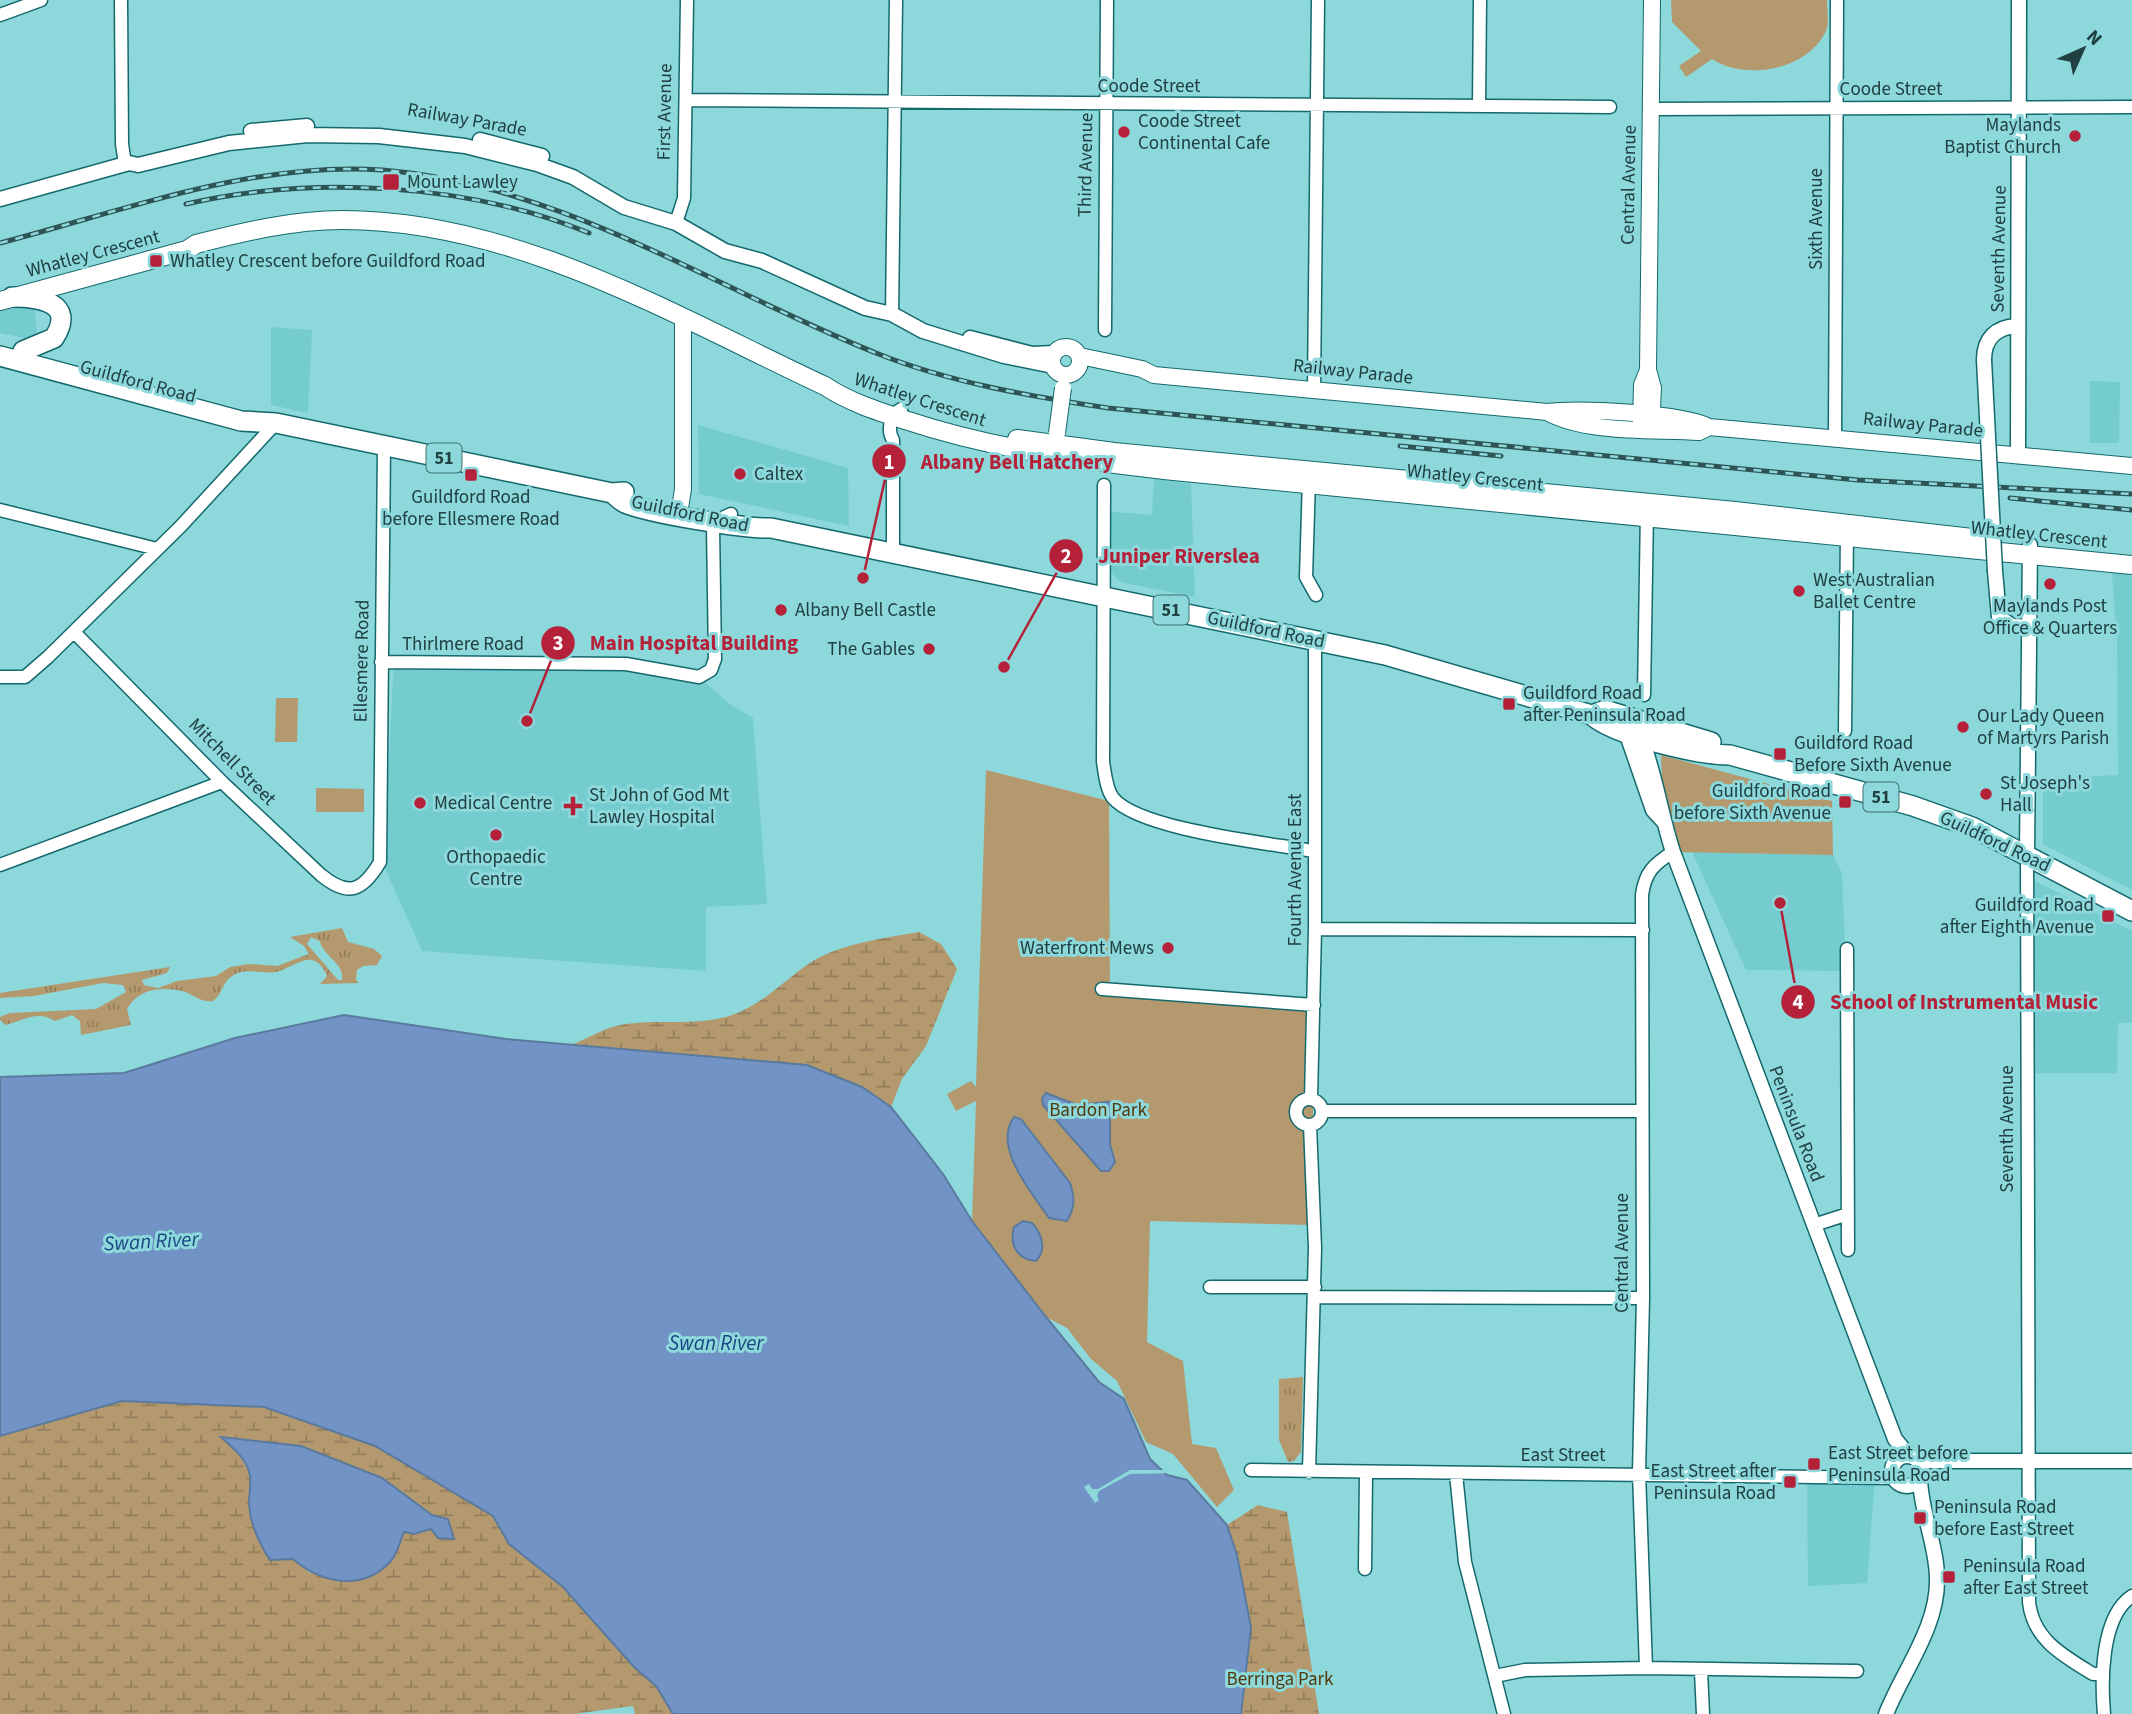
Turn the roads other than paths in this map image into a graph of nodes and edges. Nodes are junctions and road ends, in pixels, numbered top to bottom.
1 (41, 0) edge
2 (121, 0) edge
3 (687, 0) edge
4 (896, 0) edge
5 (1107, 0) edge
6 (1318, 0) edge
7 (1480, 0) edge
8 (1652, 0) edge
9 (1836, 0) edge
10 (2019, 0) edge
11 (0, 15) edge
12 (687, 100) junction
13 (896, 102) junction
14 (1108, 105) junction
15 (1320, 106) junction
16 (1479, 106) junction
17 (1610, 107) dead end
18 (2132, 107) edge
19 (1836, 108) junction
20 (2019, 108) junction
21 (1651, 109) junction
22 (127, 164) junction
23 (0, 199) edge
24 (678, 218) junction
25 (4, 296) edge
26 (893, 310) junction
27 (683, 319) junction
28 (2017, 326) junction
29 (1105, 330) dead end
30 (0, 344) edge
31 (23, 351) junction
32 (0, 356) edge
33 (1063, 371) junction
34 (1314, 390) junction
35 (901, 415) junction
36 (1646, 422) junction
37 (276, 423) junction
38 (1835, 437) junction
39 (1050, 444) junction
40 (384, 445) junction
41 (2018, 456) junction
42 (2132, 466) edge
43 (1309, 476) junction
44 (1104, 485) dead end
45 (680, 509) junction
46 (1646, 509) junction
47 (0, 510) edge
48 (723, 517) junction
49 (1847, 530) junction
50 (157, 549) junction
51 (2030, 551) junction
52 (893, 552) junction
53 (2132, 554) edge
54 (2132, 565) edge
55 (1316, 595) dead end
56 (1103, 596) junction
57 (2030, 627) junction
58 (74, 632) junction
59 (1315, 640) junction
60 (381, 662) junction
61 (0, 677) edge
62 (1644, 695) dead end
63 (1630, 728) junction
64 (1845, 731) dead end
65 (1730, 755) junction
66 (222, 782) junction
67 (1313, 851) junction
68 (1673, 852) junction
69 (2027, 854) junction
70 (0, 864) edge
71 (372, 875) joint
72 (2132, 911) edge
73 (1315, 929) junction
74 (1643, 930) junction
75 (1847, 949) dead end
76 (1102, 989) dead end
77 (1314, 1005) junction
78 (1311, 1099) junction
79 (1322, 1111) junction
80 (1642, 1111) junction
81 (1310, 1125) junction
82 (1848, 1214) junction
83 (1814, 1225) junction
84 (1848, 1250) dead end
85 (1210, 1287) dead end
86 (1315, 1292) junction
87 (1643, 1298) junction
88 (2029, 1459) junction
89 (2132, 1461) edge
90 (1251, 1470) dead end
91 (1907, 1471) junction
92 (1309, 1472) junction
93 (1366, 1473) junction
94 (1456, 1474) junction
95 (1639, 1474) junction
96 (1364, 1569) dead end
97 (2132, 1596) edge
98 (1646, 1668) junction
99 (1701, 1671) junction
100 (1857, 1671) dead end
101 (2101, 1674) junction
102 (1495, 1676) junction
103 (1504, 1714) edge
104 (1703, 1714) edge
105 (1886, 1714) edge
106 (2104, 1714) edge

1 - 11 street
2 - 22 street
3 - 12 street, First Avenue
4 - 13 street
5 - 14 street, Third Avenue
6 - 15 street
7 - 16 street
8 - 21 main road, Central Avenue
9 - 19 street, Sixth Avenue
10 - 20 street, Seventh Avenue
12 - 13 street, Coode Street
12 - 24 street, First Avenue
13 - 14 street, Coode Street
13 - 26 street
14 - 15 street, Coode Street
14 - 29 street, Third Avenue
15 - 16 street, Coode Street
15 - 34 street
16 - 17 street, Coode Street
18 - 20 street, Coode Street
19 - 20 street, Coode Street
19 - 21 street, Coode Street
19 - 38 street, Sixth Avenue
20 - 28 street, Seventh Avenue
21 - 36 main road, Central Avenue
22 - 23 street, Railway Parade
22 - 24 street, Railway Parade
24 - 26 street, Railway Parade
25 - 27 main road, Whatley Crescent
25 - 31 highway
26 - 33 street, Railway Parade
27 - 35 main road, Whatley Crescent
27 - 45 main road
28 - 41 street, Seventh Avenue
28 - 57 street, bridge
30 - 31 highway, Guildford Road / 51
31 - 37 highway, Guildford Road / 51
32 - 37 highway, Guildford Road / 51
33 - 34 main road, Railway Parade
33 - 39 main road, bridge
34 - 36 main road, Railway Parade
35 - 39 main road, Whatley Crescent
35 - 52 street
36 - 38 main road, Railway Parade
37 - 40 highway, Guildford Road / 51
37 - 50 street
38 - 41 main road, Railway Parade
39 - 43 main road, Whatley Crescent
40 - 45 highway, Guildford Road / 51
40 - 60 street, Ellesmere Road
41 - 42 main road, Railway Parade
43 - 46 main road, Whatley Crescent
43 - 55 street
44 - 56 street
45 - 48 highway, Guildford Road / 51
46 - 49 main road, Whatley Crescent
46 - 62 street
47 - 50 street
48 - 52 highway, Guildford Road / 51
48 - 60 street, Thirlmere Road
49 - 51 main road, Whatley Crescent
49 - 64 street
50 - 58 street
51 - 53 main road, Whatley Crescent
51 - 54 main road, Whatley Crescent
51 - 57 street, Seventh Avenue
52 - 56 highway, Guildford Road / 51
56 - 59 highway, Guildford Road / 51
56 - 67 street
57 - 69 street, Seventh Avenue
58 - 61 street
58 - 66 street, Mitchell Street
59 - 63 highway, Guildford Road / 51
59 - 67 street, Fourth Avenue East
60 - 71 street, Ellesmere Road
63 - 65 highway, Guildford Road / 51
63 - 65 highway, Guildford Road / 51
63 - 68 street, Peninsula Road
65 - 69 highway, Guildford Road / 51
66 - 70 street
66 - 71 street, Mitchell Street
67 - 73 street, Fourth Avenue East
68 - 74 street, Central Avenue
68 - 83 street, Peninsula Road
69 - 72 highway, Guildford Road / 51
69 - 88 street, Seventh Avenue
73 - 74 street
73 - 77 street, Fourth Avenue East
74 - 80 street, Central Avenue
75 - 82 street
76 - 77 street
77 - 78 street, Fourth Avenue East
78 - 79 street
78 - 81 street
79 - 80 street
79 - 81 street
80 - 87 street, Central Avenue
81 - 86 street
82 - 83 street
82 - 84 street
83 - 91 street, Peninsula Road
85 - 86 street
86 - 87 street
86 - 92 street
87 - 95 street, Central Avenue
88 - 89 street, East Street
88 - 91 street, East Street
88 - 101 street, Seventh Avenue
90 - 92 street, East Street
91 - 95 street, East Street
91 - 105 street, Peninsula Road
92 - 93 street, East Street
93 - 94 street, East Street
93 - 96 street
94 - 95 street, East Street
94 - 102 street
95 - 98 street, Central Avenue
97 - 101 street
98 - 99 street
98 - 102 street
99 - 100 street
99 - 104 street
101 - 106 street
102 - 103 street

